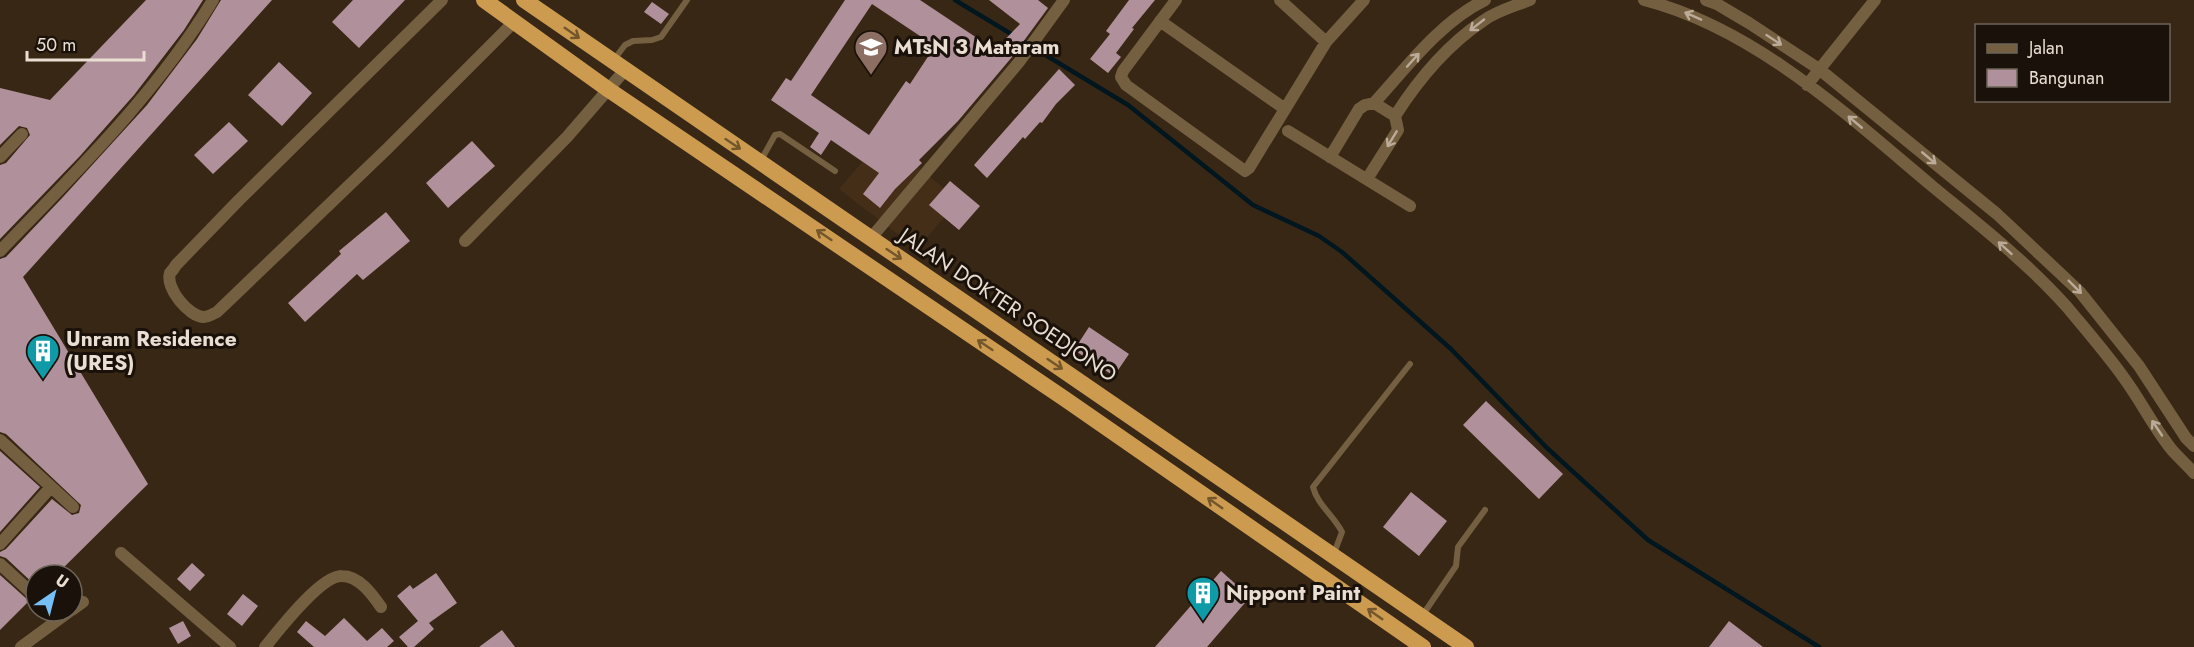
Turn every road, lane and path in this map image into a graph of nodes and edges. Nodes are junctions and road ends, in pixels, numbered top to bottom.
1 (213, 0) edge
2 (442, 0) edge
3 (483, 0) edge
4 (524, 0) edge
5 (687, 0) edge
6 (1176, 0) edge
7 (1280, 0) edge
8 (1364, 0) edge
9 (1485, 0) edge
10 (1530, 0) edge
11 (1644, 0) edge
12 (1706, 0) edge
13 (1875, 0) edge
14 (1058, 2) edge
15 (1160, 21) junction
16 (509, 27) junction
17 (1326, 42) junction
18 (619, 66) junction
19 (1819, 69) junction
20 (1807, 85) junction
21 (605, 94) junction
22 (1374, 103) junction
23 (1286, 109) junction
24 (1395, 116) junction
25 (1288, 131) dead end
26 (22, 134) dead end
27 (0, 157) edge
28 (1330, 157) junction
29 (760, 162) junction
30 (835, 171) dead end
31 (1367, 179) junction
32 (1410, 206) dead end
33 (871, 238) junction
34 (465, 241) dead end
35 (0, 250) edge
36 (2042, 255) junction
37 (2029, 270) junction
38 (1410, 364) dead end
39 (1078, 380) junction
40 (1065, 399) junction
41 (1110, 401) junction
42 (1097, 421) junction
43 (0, 440) edge
44 (2194, 446) edge
45 (2194, 473) edge
46 (51, 487) junction
47 (73, 507) dead end
48 (1485, 510) dead end
49 (0, 544) edge
50 (121, 553) dead end
51 (1333, 556) junction
52 (0, 564) edge
53 (24, 586) edge
54 (381, 607) dead end
55 (1414, 612) junction
56 (46, 623) edge
57 (1437, 628) junction
58 (1399, 630) junction
59 (21, 647) edge
60 (230, 647) edge
61 (265, 647) edge
62 (1425, 647) edge
63 (1466, 647) edge

1 - 35 street
2 - 16 street
3 - 16 highway
4 -> 18 highway, JALAN DOKTER SOEDJONO
5 - 18 lane
6 - 15 street
7 - 17 street
8 - 17 street
22 -> 9 street
10 -> 24 street
20 -> 11 street
12 -> 19 street
13 - 19 street
14 - 33 street
15 - 23 street
15 - 23 street
16 - 21 highway
17 - 23 street
18 - 21 street
18 -> 29 highway, JALAN DOKTER SOEDJONO
19 - 20 street
19 -> 36 street
37 -> 20 street
21 - 34 street
40 -> 21 highway
22 - 24 street
22 - 28 street
24 -> 31 street
25 - 28 street
26 - 27 street
28 - 31 street
29 - 30 lane
29 - 33 highway, JALAN DOKTER SOEDJONO
31 - 32 street
33 -> 39 highway, JALAN DOKTER SOEDJONO
36 - 37 street
36 -> 44 street
45 -> 37 street
38 - 51 lane
39 - 40 highway
39 - 41 highway, JALAN DOKTER SOEDJONO
40 - 42 highway
41 - 42 highway
41 - 51 highway, JALAN DOKTER SOEDJONO
58 -> 42 highway
43 - 46 street
46 - 47 street
46 - 49 street
48 - 55 lane
50 - 60 street
51 - 55 highway, JALAN DOKTER SOEDJONO
52 - 53 street
54 - 61 street
55 - 57 highway, JALAN DOKTER SOEDJONO
55 - 58 highway
56 - 59 street
57 - 62 highway
57 - 63 highway, JALAN DOKTER SOEDJONO
58 - 62 highway

